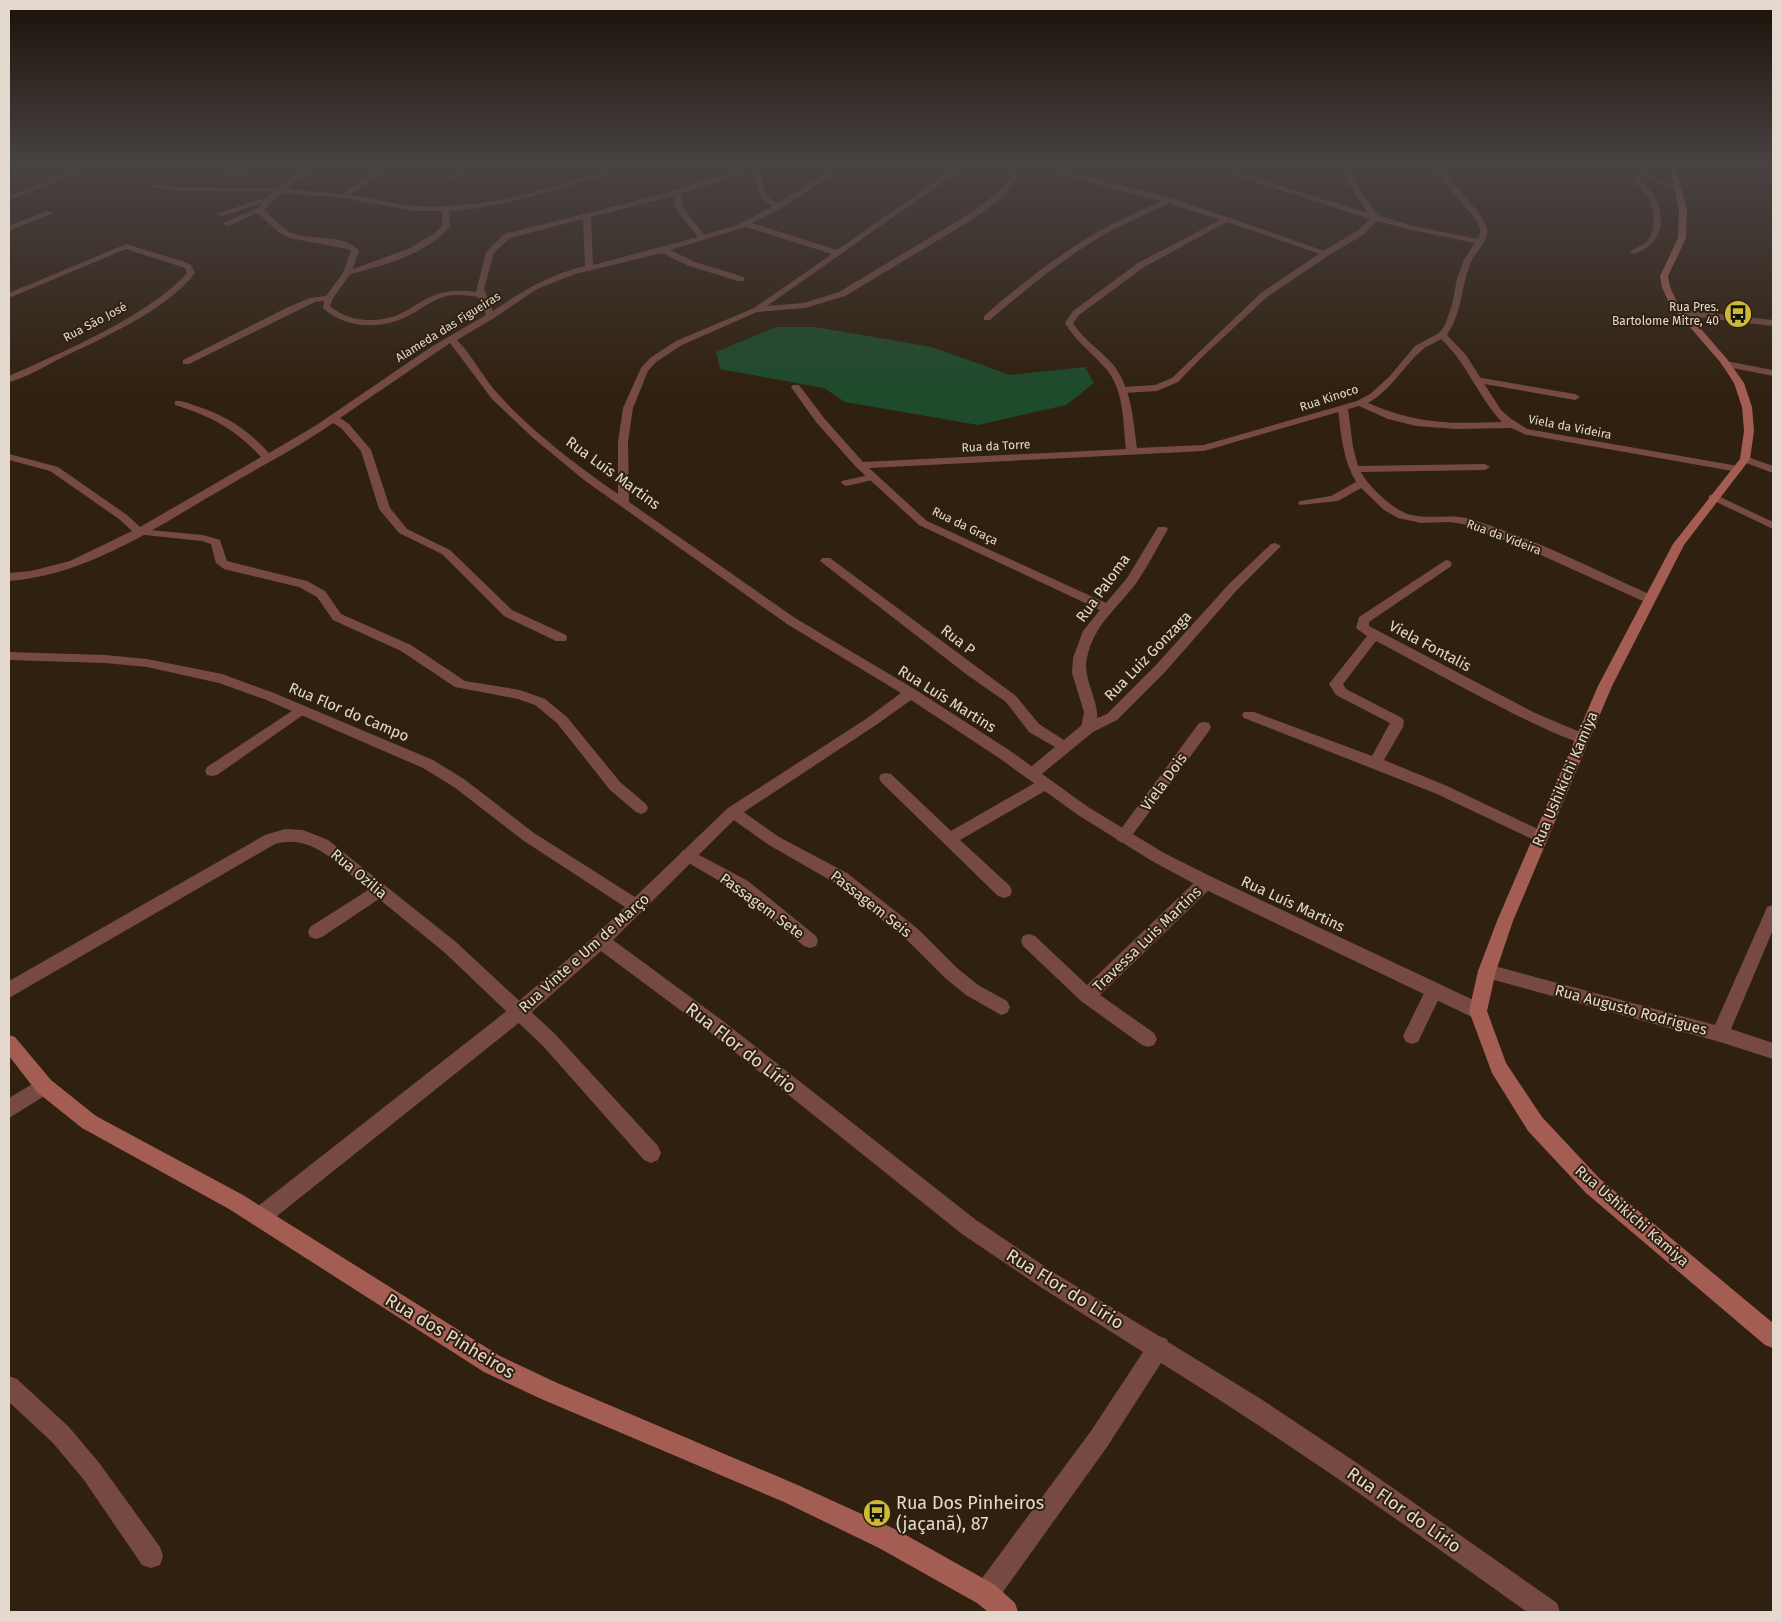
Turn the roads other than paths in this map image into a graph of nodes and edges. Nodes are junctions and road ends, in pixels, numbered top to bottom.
1 (327, 241) edge
2 (427, 241) edge
3 (502, 241) edge
4 (587, 241) edge
5 (694, 241) edge
6 (799, 241) edge
7 (856, 241) edge
8 (932, 241) edge
9 (1089, 241) edge
10 (1187, 241) edge
11 (1289, 241) edge
12 (1347, 241) edge
13 (1472, 241) edge
14 (1652, 241) edge
15 (1681, 241) edge
16 (1479, 242) joint
17 (663, 250) junction
18 (1633, 252) dead end
19 (838, 253) junction
20 (1326, 253) junction
21 (588, 268) junction
22 (347, 272) junction
23 (741, 279) dead end
24 (481, 295) junction
25 (9, 296) edge
26 (329, 298) junction
27 (755, 310) junction
28 (1683, 313) junction
29 (491, 316) junction
30 (987, 318) dead end
31 (1773, 323) edge
32 (1442, 335) junction
33 (451, 339) junction
34 (186, 362) dead end
35 (1726, 364) junction
36 (1773, 373) edge
37 (9, 379) edge
38 (1476, 380) junction
39 (796, 387) dead end
40 (1124, 390) junction
41 (1575, 397) dead end
42 (178, 403) dead end
43 (1360, 403) junction
44 (1344, 409) junction
45 (332, 418) junction
46 (1511, 425) junction
47 (1132, 452) junction
48 (9, 457) edge
49 (268, 458) junction
50 (1742, 464) junction
51 (860, 465) junction
52 (1485, 467) dead end
53 (1354, 469) junction
54 (1773, 470) edge
55 (873, 477) junction
56 (846, 483) dead end
57 (1362, 483) junction
58 (1714, 497) junction
59 (624, 502) junction
60 (1304, 502) dead end
61 (1773, 526) edge
62 (1162, 529) dead end
63 (139, 532) junction
64 (1275, 546) dead end
65 (826, 561) dead end
66 (1446, 564) dead end
67 (9, 577) edge
68 (1649, 599) junction
69 (1108, 609) junction
70 (1374, 635) junction
71 (561, 638) dead end
72 (9, 656) edge
73 (911, 693) junction
74 (301, 710) junction
75 (1249, 715) dead end
76 (1204, 727) dead end
77 (1088, 728) junction
78 (1582, 739) junction
79 (1065, 747) junction
80 (1376, 762) junction
81 (212, 771) dead end
82 (1032, 774) junction
83 (886, 778) dead end
84 (1045, 784) junction
85 (640, 808) dead end
86 (733, 812) junction
87 (1123, 837) junction
88 (1541, 837) junction
89 (949, 839) junction
90 (688, 856) junction
91 (1206, 882) junction
92 (1004, 891) dead end
93 (379, 892) junction
94 (636, 906) junction
95 (1773, 912) edge
96 (316, 932) dead end
97 (600, 940) junction
98 (810, 941) dead end
99 (1029, 941) dead end
100 (1487, 971) junction
101 (9, 990) edge
102 (1434, 990) junction
103 (1087, 996) junction
104 (1001, 1007) dead end
105 (1478, 1011) junction
106 (519, 1012) junction
107 (1720, 1034) junction
108 (1412, 1036) dead end
109 (1148, 1039) dead end
110 (9, 1043) edge
111 (1773, 1052) edge
112 (44, 1086) junction
113 (9, 1109) edge
114 (651, 1153) dead end
115 (260, 1217) junction
116 (1773, 1337) edge
117 (1159, 1347) junction
118 (9, 1387) edge
119 (151, 1556) dead end
120 (986, 1594) junction
121 (1006, 1612) edge
122 (1548, 1612) edge

1 - 22 street
2 - 22 street
3 - 24 street
4 - 21 street
5 - 17 street, Alameda das Figueiras
6 - 19 street
7 - 19 street
8 - 27 street
9 - 30 street
10 - 40 street
11 - 20 street
12 - 20 street
13 - 16 street
14 - 18 street
15 - 28 main road
16 - 32 street
17 - 21 street, Alameda das Figueiras
17 - 23 street
19 - 27 street
20 - 40 street
21 - 29 street, Alameda das Figueiras
22 - 26 street
24 - 26 street
24 - 29 street
25 - 37 street, Rua São José
26 - 34 street
27 - 59 street
28 - 31 street
28 - 35 main road
29 - 33 street, Alameda das Figueiras
32 - 38 street, Viela da Videira
32 - 43 street, Rua Kinoco
33 - 45 street, Alameda das Figueiras
33 - 59 street, Rua Luís Martins
35 - 36 street
35 - 50 main road
38 - 41 street
38 - 46 street, Viela da Videira
39 - 51 street, Rua da Graça
40 - 47 street
42 - 49 street
43 - 44 street, Rua Kinoco
43 - 46 street
44 - 47 street, Rua Kinoco
44 - 53 street
45 - 49 street, Alameda das Figueiras
45 - 71 street
46 - 50 street, Viela da Videira
47 - 51 street, Rua da Torre
48 - 63 street
49 - 63 street, Alameda das Figueiras
50 - 54 street, Viela da Videira
50 - 58 main road, Rua Ushikichi Kamiya
51 - 55 street, Rua da Graça
52 - 53 street
53 - 57 street
55 - 56 street
55 - 69 street, Rua da Graça
57 - 60 street
57 - 68 street, Rua da Videira
58 - 61 street
58 - 68 main road, Rua Ushikichi Kamiya
59 - 73 street, Rua Luís Martins
62 - 69 street, Rua Paloma
63 - 67 street, Alameda das Figueiras
63 - 85 street
64 - 77 street, Rua Luiz Gonzaga
65 - 79 street, Rua P
66 - 70 street, Viela Fontalis
68 - 78 main road, Rua Ushikichi Kamiya
69 - 77 street, Rua Paloma
70 - 78 street, Viela Fontalis
70 - 80 street
72 - 74 street, Rua Flor do Campo
73 - 82 street, Rua Luís Martins
73 - 86 street, Rua Vinte e Um de Março
74 - 81 street
74 - 94 street, Rua Flor do Campo
75 - 80 street
76 - 87 street, Viela Dois
77 - 79 street, Rua Luiz Gonzaga
78 - 88 main road, Rua Ushikichi Kamiya
79 - 82 street, Rua Luiz Gonzaga
80 - 88 street
82 - 84 street, Rua Luís Martins
83 - 89 street
84 - 87 street, Rua Luís Martins
84 - 89 street
86 - 90 street, Rua Vinte e Um de Março
86 - 104 street, Passagem Seis
87 - 91 street, Rua Luís Martins
88 - 100 main road, Rua Ushikichi Kamiya
89 - 92 street
90 - 94 street, Rua Vinte e Um de Março
90 - 98 street, Passagem Sete
91 - 102 street, Rua Luís Martins
91 - 103 street, Travessa Luis Martins
93 - 96 street
93 - 101 street, Rua Ozilia
93 - 106 street, Rua Ozilia
94 - 97 street, Rua Vinte e Um de Março
95 - 107 street
97 - 106 street, Rua Vinte e Um de Março
97 - 117 street, Rua Flor do Lírio
99 - 103 street, Travessa Luis Martins
100 - 105 main road, Rua Ushikichi Kamiya
100 - 107 street, Rua Augusto Rodrigues
102 - 105 street, Rua Luís Martins
102 - 108 street
103 - 109 street, Travessa Luis Martins
105 - 116 main road, Rua Ushikichi Kamiya
106 - 114 street, Rua Ozilia
106 - 115 street, Rua Vinte e Um de Março
107 - 111 street, Rua Augusto Rodrigues
110 - 112 main road, Rua dos Pinheiros
112 - 113 street
112 - 115 main road, Rua dos Pinheiros
115 - 120 main road, Rua dos Pinheiros
117 - 120 street
117 - 122 street, Rua Flor do Lírio
118 - 119 street
120 - 121 main road, Rua dos Pinheiros

